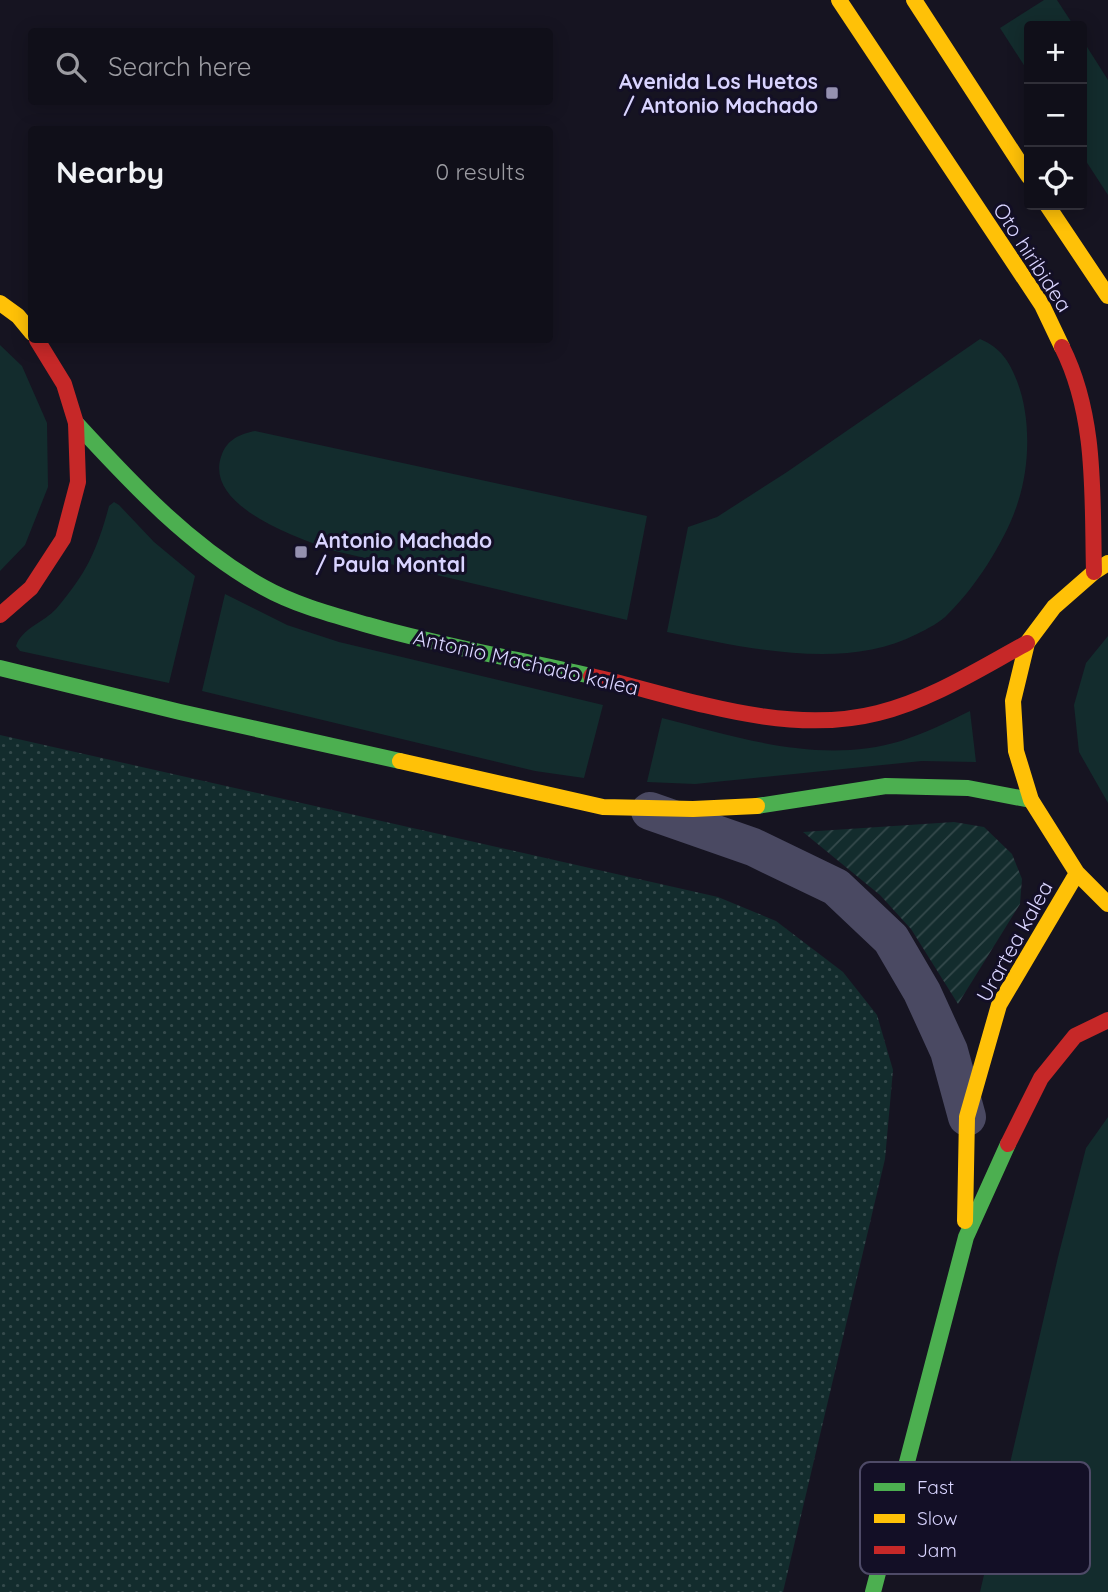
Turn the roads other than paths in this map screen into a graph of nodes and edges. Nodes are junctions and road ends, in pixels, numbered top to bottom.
1 (839, 0) edge
2 (914, 0) edge
3 (1024, 169) edge
4 (1050, 210) edge
5 (1108, 296) edge
6 (0, 303) edge
7 (28, 327) edge
8 (39, 343) edge
9 (76, 423) junction
10 (1101, 567) edge
11 (0, 615) edge
12 (1027, 643) junction
13 (0, 668) edge
14 (1031, 800) junction
15 (638, 807) junction
16 (1077, 873) junction
17 (1108, 904) edge
18 (1108, 1020) edge
19 (967, 1116) junction
20 (965, 1237) junction
21 (907, 1462) edge
22 (878, 1574) edge
23 (873, 1592) edge

1 - 10 main road, Oto hiribidea
2 - 3 main road, Oto hiribidea
4 - 5 main road, Oto hiribidea
6 - 7 main road
8 - 9 main road
9 - 11 main road
9 - 12 main road, Antonio Machado kalea
10 - 12 main road
12 - 14 main road
13 - 15 main road
14 - 15 main road
14 - 16 main road
15 - 19 street
16 - 17 main road
16 - 19 main road, Urartea kalea
18 - 20 main road, Urartea kalea
19 - 20 main road, Urartea kalea
20 - 21 main road, Urartea kalea
22 - 23 main road, Urartea kalea

